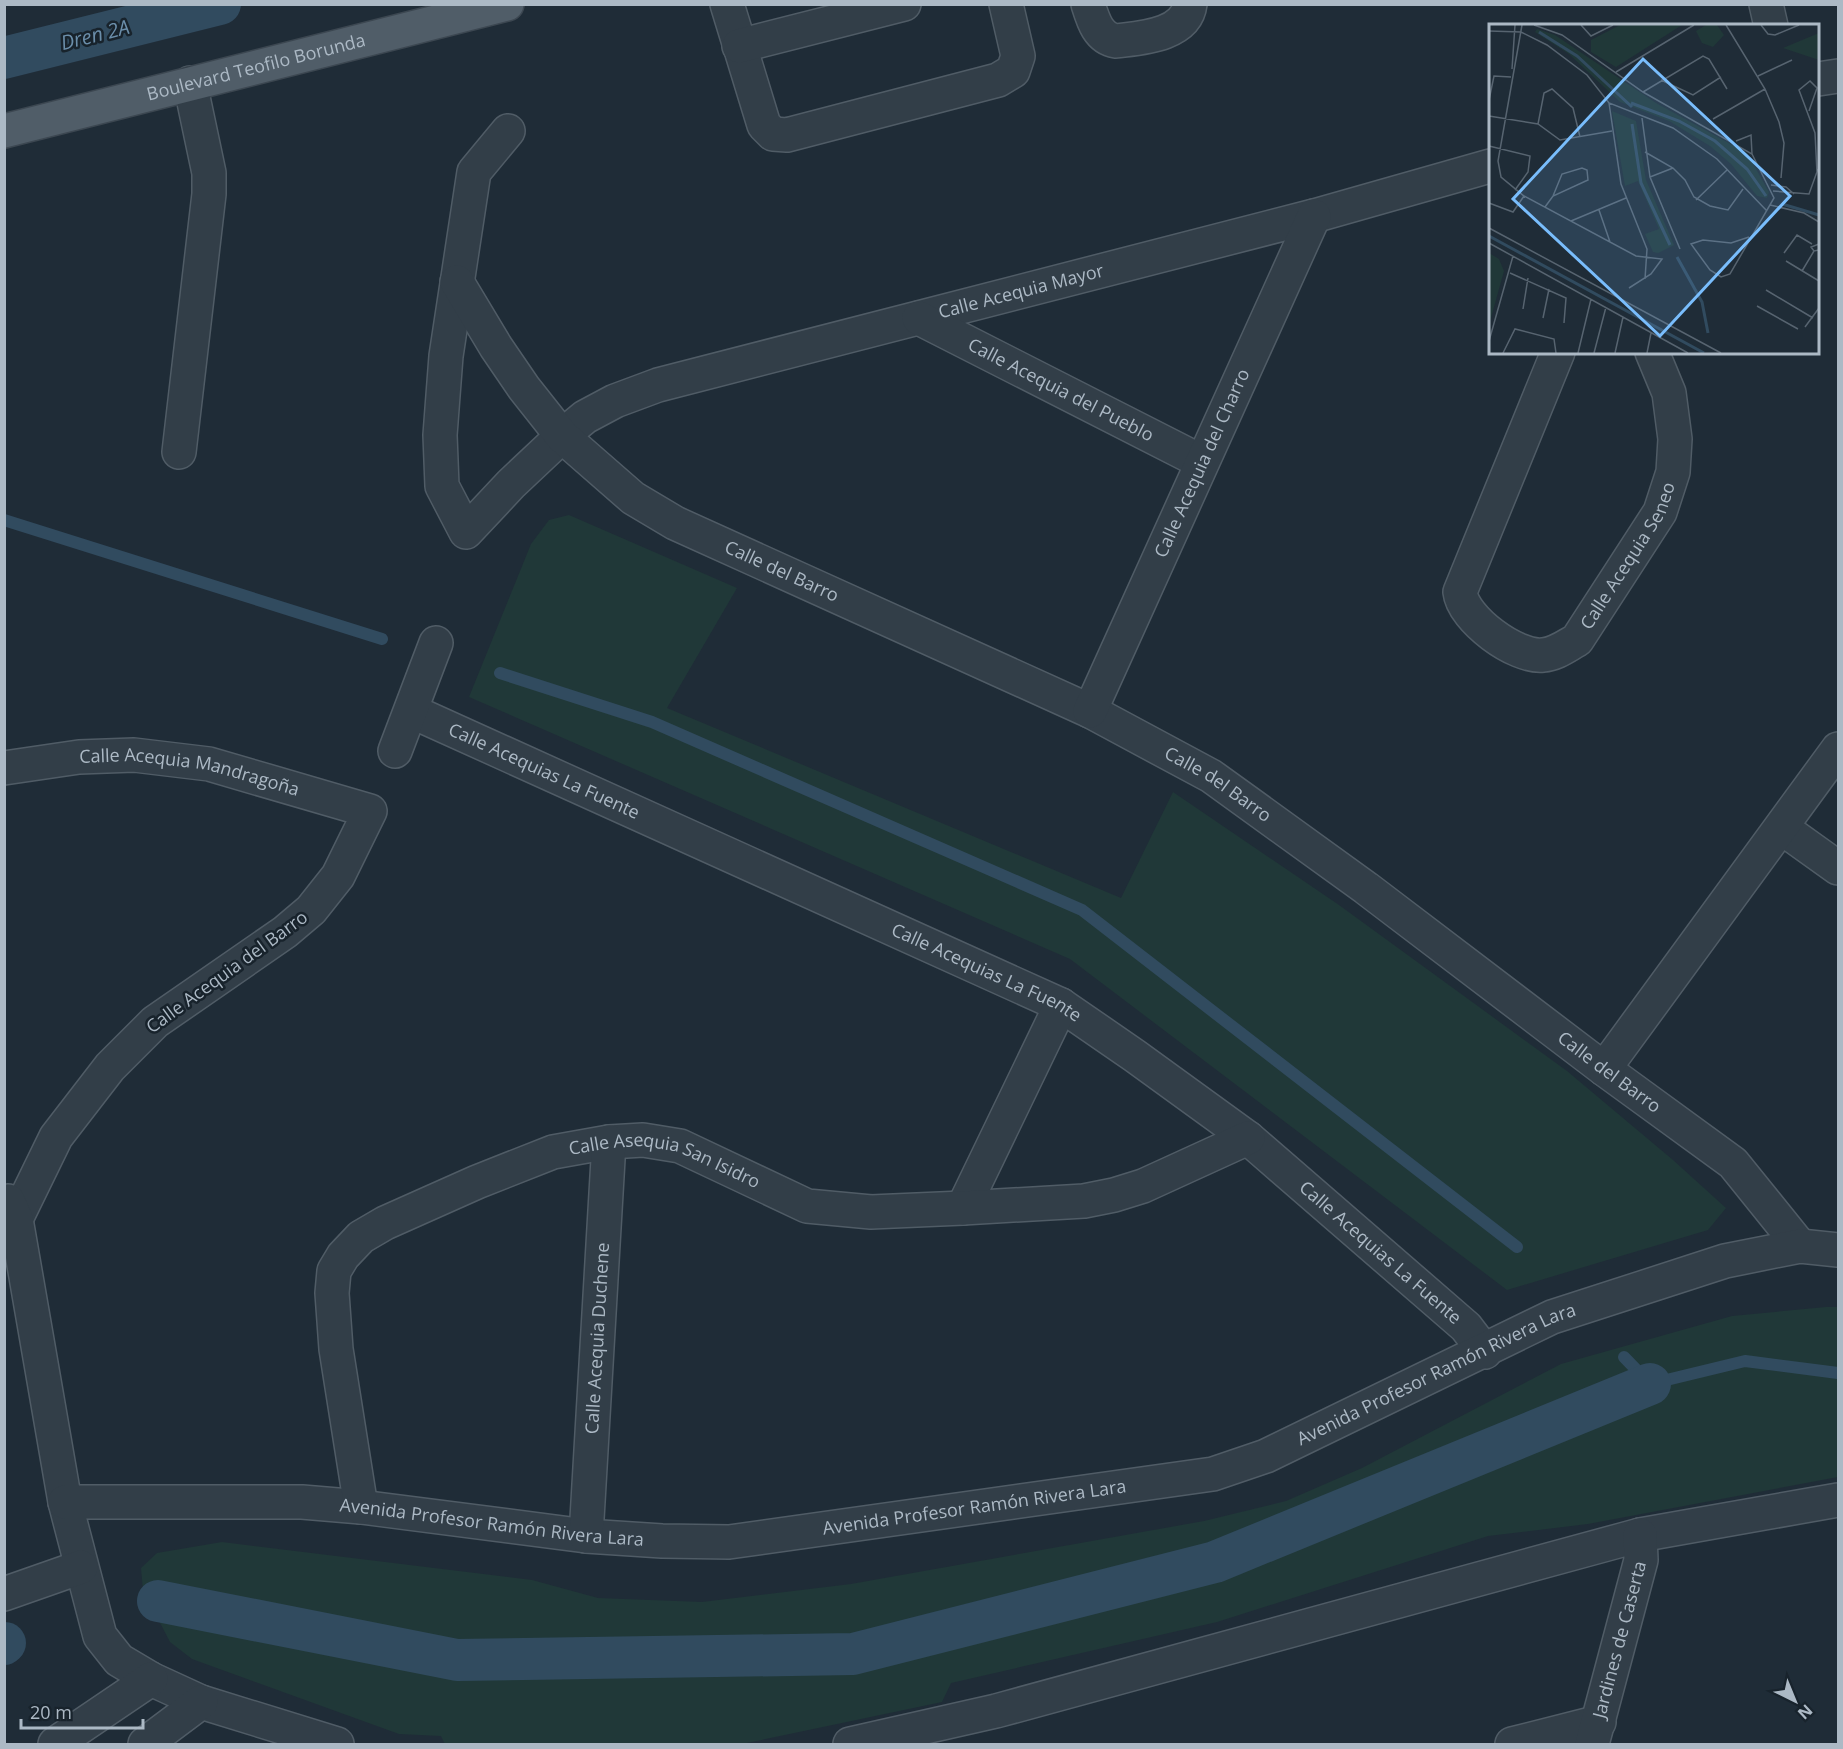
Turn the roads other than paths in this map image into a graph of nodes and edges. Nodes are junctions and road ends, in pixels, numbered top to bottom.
1 (507, 4) edge
2 (728, 4) edge
3 (904, 4) edge
4 (1006, 4) edge
5 (1088, 4) edge
6 (1190, 4) edge
7 (1766, 4) edge
8 (1771, 24) edge
9 (739, 46) junction
10 (1839, 76) edge
11 (1819, 79) edge
12 (190, 83) junction
13 (4, 130) edge
14 (508, 130) dead end
15 (1489, 166) edge
16 (1314, 216) junction
17 (457, 282) junction
18 (919, 318) junction
19 (1557, 354) edge
20 (1653, 354) edge
21 (562, 436) junction
22 (179, 452) dead end
23 (1203, 462) junction
24 (436, 643) dead end
25 (411, 711) junction
26 (1090, 711) junction
27 (1839, 749) edge
28 (395, 751) dead end
29 (4, 768) edge
30 (370, 811) joint
31 (1782, 828) junction
32 (1839, 868) edge
33 (1061, 1005) junction
34 (1604, 1069) junction
35 (1248, 1138) junction
36 (609, 1142) junction
37 (10, 1207) edge
38 (963, 1208) junction
39 (1800, 1246) junction
40 (1839, 1250) edge
41 (1485, 1352) junction
42 (1839, 1500) edge
43 (65, 1502) junction
44 (361, 1507) junction
45 (1640, 1535) junction
46 (586, 1536) junction
47 (81, 1567) junction
48 (4, 1594) edge
49 (151, 1679) junction
50 (201, 1702) junction
51 (1596, 1733) edge
52 (55, 1744) edge
53 (145, 1744) edge
54 (337, 1744) edge
55 (850, 1744) edge
56 (1512, 1744) edge

1 - 12 main road, Boulevard Teofilo Borunda
2 - 9 street
3 - 9 street
4 - 9 street
5 - 6 street
7 - 8 street
10 - 11 street
12 - 13 main road, Boulevard Teofilo Borunda
12 - 22 street
14 - 17 street
15 - 16 street, Calle Acequia Mayor
16 - 18 street, Calle Acequia Mayor
16 - 23 street, Calle Acequia del Charro
17 - 21 street
17 - 21 street
18 - 21 street, Calle Acequia Mayor
18 - 23 street, Calle Acequia del Pueblo
19 - 20 street, Calle Acequia Seneo
21 - 26 street, Calle del Barro
23 - 26 street, Calle Acequia del Charro
24 - 25 street
25 - 28 street
25 - 33 street, Calle Acequias La Fuente
26 - 34 street, Calle del Barro
27 - 31 street
29 - 30 street, Calle Acequia Mandragoña
30 - 37 street, Calle Acequia del Barro
31 - 32 street
31 - 34 street
33 - 35 street, Calle Acequias La Fuente
33 - 38 street
34 - 39 street, Calle del Barro
35 - 38 street, Calle Asequia San Isidro
35 - 41 street, Calle Acequias La Fuente
36 - 38 street, Calle Asequia San Isidro
36 - 44 street, Calle Asequia San Isidro
36 - 46 street, Calle Acequia Duchene
37 - 43 street, Calle Acequia del Barro
39 - 40 street, Avenida Profesor Ramón Rivera Lara
39 - 41 street, Avenida Profesor Ramón Rivera Lara
41 - 46 street, Avenida Profesor Ramón Rivera Lara
42 - 45 street
43 - 44 street, Avenida Profesor Ramón Rivera Lara
43 - 47 street, Calle Acequia del Barro
44 - 46 street, Avenida Profesor Ramón Rivera Lara
45 - 51 street, Jardines de Caserta
45 - 55 street
47 - 48 street
47 - 49 street, Calle Acequia del Barro
49 - 50 street
49 - 52 street
50 - 53 street
50 - 54 street
51 - 56 street

